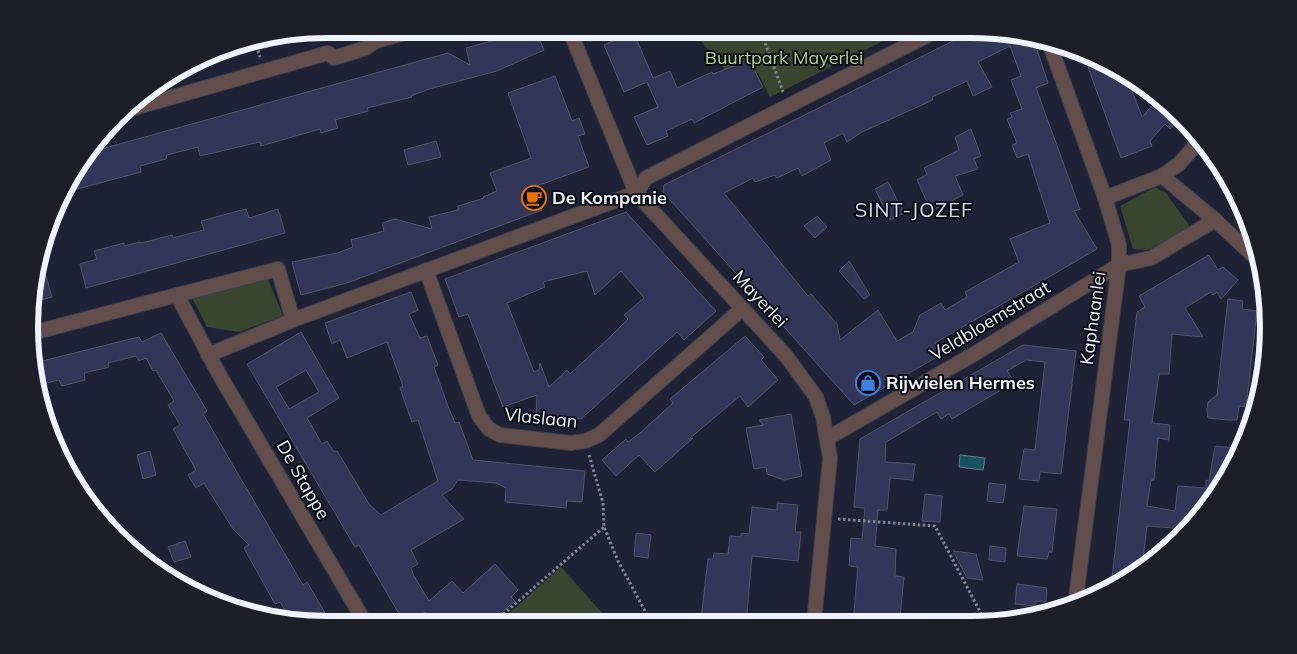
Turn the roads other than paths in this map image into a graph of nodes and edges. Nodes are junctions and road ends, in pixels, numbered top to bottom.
1 (387, 38) edge
2 (572, 38) edge
3 (922, 38) edge
4 (1051, 49) edge
5 (139, 107) edge
6 (1195, 145) edge
7 (1162, 176) junction
8 (636, 193) junction
9 (1105, 198) junction
10 (1215, 220) junction
11 (1250, 253) edge
12 (1119, 265) junction
13 (426, 270) junction
14 (177, 296) junction
15 (742, 308) junction
16 (293, 320) junction
17 (38, 331) edge
18 (208, 354) junction
19 (828, 438) junction
20 (1076, 596) edge
21 (361, 616) edge
22 (815, 616) edge

1 - 5 street
2 - 8 street, Mayerlei
3 - 8 street
4 - 9 street, Kaphaanlei
6 - 7 street
7 - 9 street
7 - 10 street
8 - 13 street
8 - 15 street, Mayerlei
9 - 12 street, Kaphaanlei
10 - 11 street
10 - 12 street, Veldbloemstraat
12 - 19 street, Veldbloemstraat
12 - 20 street, Kaphaanlei
13 - 15 street, Vlaslaan
13 - 16 street
14 - 16 street
14 - 17 street
14 - 18 street, De Stappe
15 - 19 street, Mayerlei
16 - 18 street
18 - 21 street, De Stappe
19 - 22 street, Mayerlei

